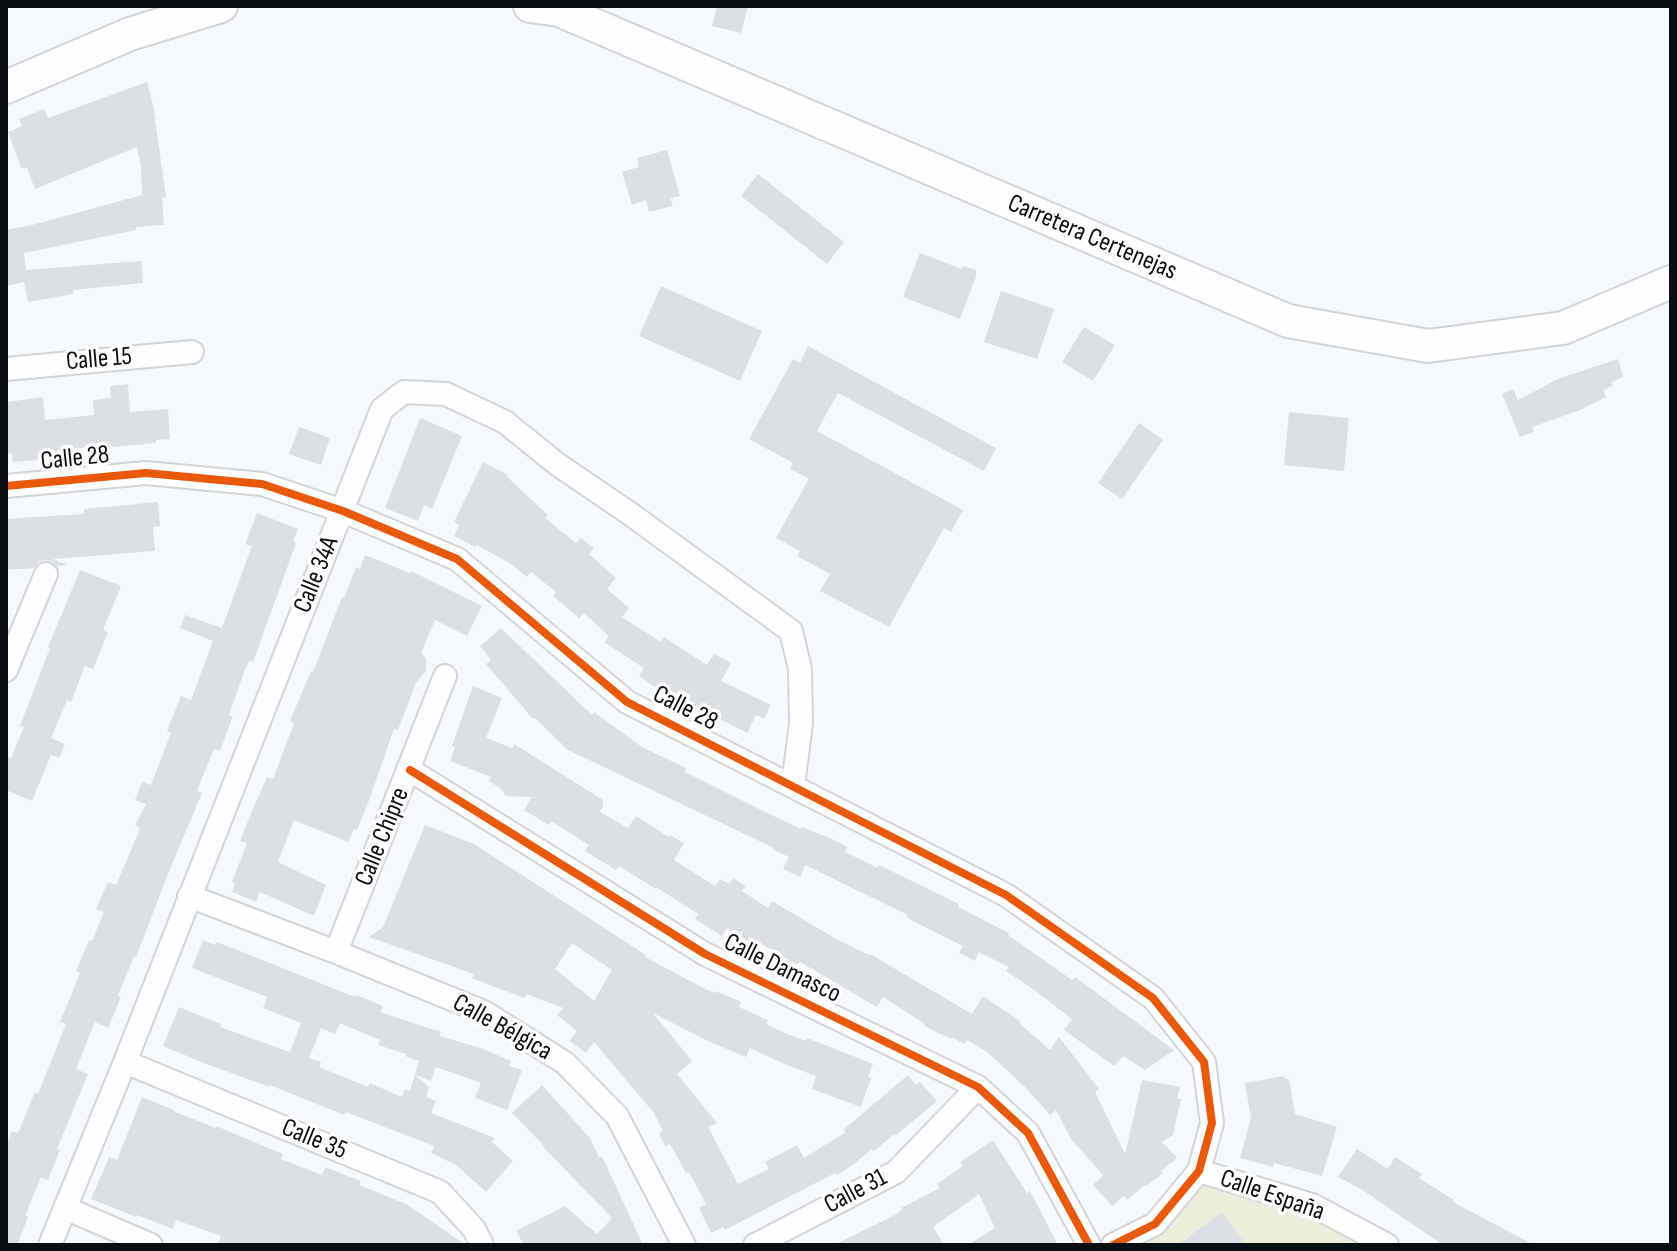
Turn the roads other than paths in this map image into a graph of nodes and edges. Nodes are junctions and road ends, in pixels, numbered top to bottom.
1 (221, 6) edge
2 (530, 6) edge
3 (6, 87) edge
4 (1671, 282) edge
5 (192, 352) dead end
6 (6, 369) edge
7 (6, 486) edge
8 (343, 511) junction
9 (46, 574) dead end
10 (8, 661) edge
11 (445, 676) dead end
12 (410, 770) junction
13 (793, 786) junction
14 (189, 896) junction
15 (336, 952) junction
16 (125, 1062) junction
17 (978, 1087) junction
18 (1199, 1171) junction
19 (65, 1208) junction
20 (50, 1245) edge
21 (151, 1245) edge
22 (482, 1245) edge
23 (684, 1245) edge
24 (755, 1245) edge
25 (1089, 1245) edge
26 (1113, 1245) edge
27 (1387, 1245) edge

1 - 3 main road
2 - 4 main road, Carretera Certenejas
5 - 6 street, Calle 15
7 - 8 street, Calle 28
8 - 13 street, Calle 28
8 - 13 street, Calle 34A
8 - 14 street, Calle 34A
9 - 10 street
11 - 12 street, Calle Chipre
12 - 15 street, Calle Chipre
12 - 17 street, Calle Damasco
13 - 18 street, Calle 28
14 - 15 street, Calle Bélgica
14 - 16 street, Calle 34A
15 - 23 street, Calle Bélgica
16 - 19 street, Calle 34A
16 - 22 street, Calle 35
17 - 24 street, Calle 31
17 - 25 street, Calle Damasco
18 - 26 street
18 - 27 street, Calle España
19 - 20 street, Calle 34A
19 - 21 street

